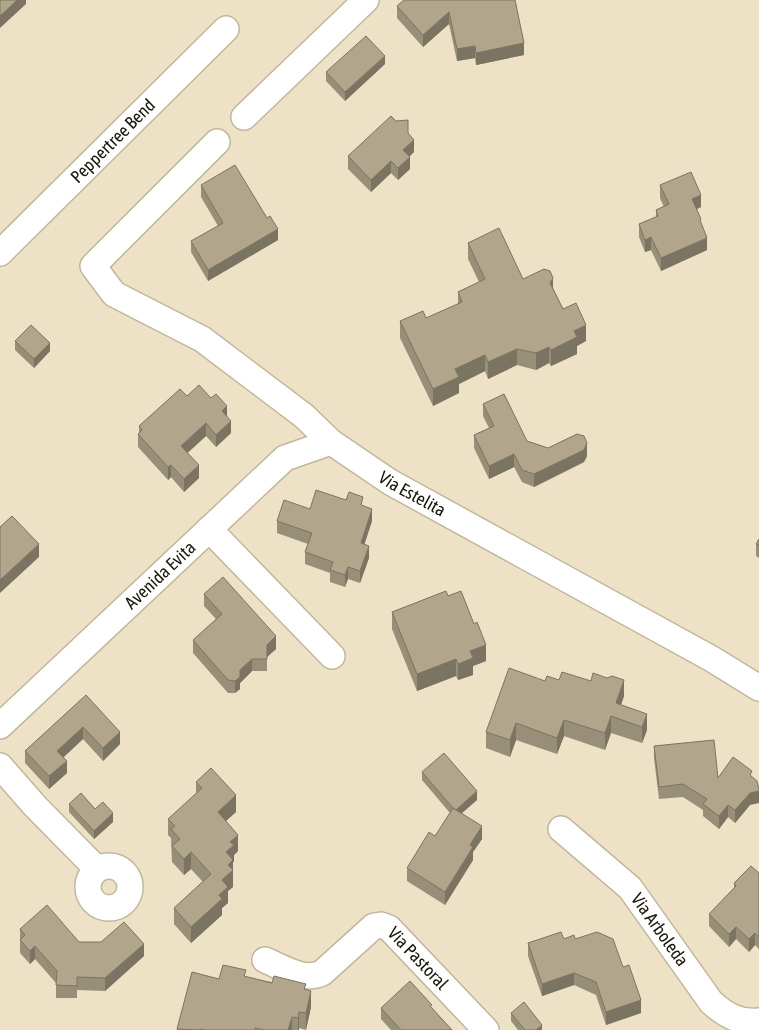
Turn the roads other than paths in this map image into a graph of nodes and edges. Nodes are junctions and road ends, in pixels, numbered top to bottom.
1 (366, 0) edge
2 (226, 28) dead end
3 (244, 117) dead end
4 (217, 142) dead end
5 (0, 253) edge
6 (331, 442) junction
7 (209, 529) junction
8 (332, 656) dead end
9 (759, 688) edge
10 (0, 726) edge
11 (0, 766) edge
12 (561, 830) dead end
13 (97, 869) dead end
14 (265, 960) dead end
15 (759, 1022) edge
16 (486, 1030) edge

1 - 3 street
2 - 5 street, Peppertree Bend
4 - 6 street, Via Estelita
6 - 7 street, Avenida Evita
6 - 9 street, Via Estelita
7 - 8 street
7 - 10 street, Avenida Evita
11 - 13 street
12 - 15 street, Via Arboleda
14 - 16 street, Via Pastoral

